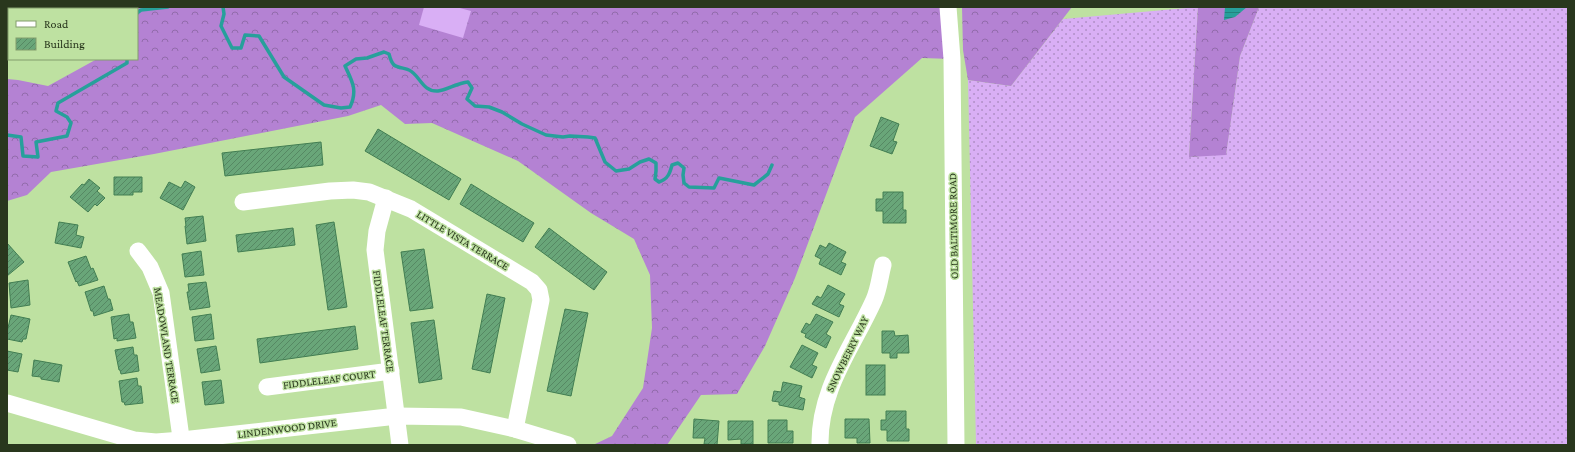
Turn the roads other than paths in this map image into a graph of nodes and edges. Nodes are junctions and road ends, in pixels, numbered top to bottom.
1 (948, 7) edge
2 (386, 198) junction
3 (243, 202) dead end
4 (138, 251) dead end
5 (883, 264) dead end
6 (391, 371) junction
7 (267, 387) dead end
8 (7, 403) edge
9 (397, 416) junction
10 (515, 429) junction
11 (182, 443) edge
12 (400, 445) edge
13 (568, 445) edge
14 (820, 445) edge
15 (956, 445) edge

1 - 15 street, OLD BALTIMORE ROAD
2 - 3 street, LITTLE VISTA TERRACE
2 - 6 street, FIDDLELEAF TERRACE
2 - 10 street, LITTLE VISTA TERRACE
4 - 11 street, MEADOWLAND TERRACE
5 - 14 street, SNOWBERRY WAY
6 - 7 street, FIDDLELEAF COURT
6 - 9 street, FIDDLELEAF TERRACE
8 - 11 street, LINDENWOOD DRIVE
9 - 10 street, LINDENWOOD DRIVE
9 - 11 street, LINDENWOOD DRIVE
9 - 12 street, FIDDLELEAF TERRACE
10 - 13 street, LINDENWOOD DRIVE

